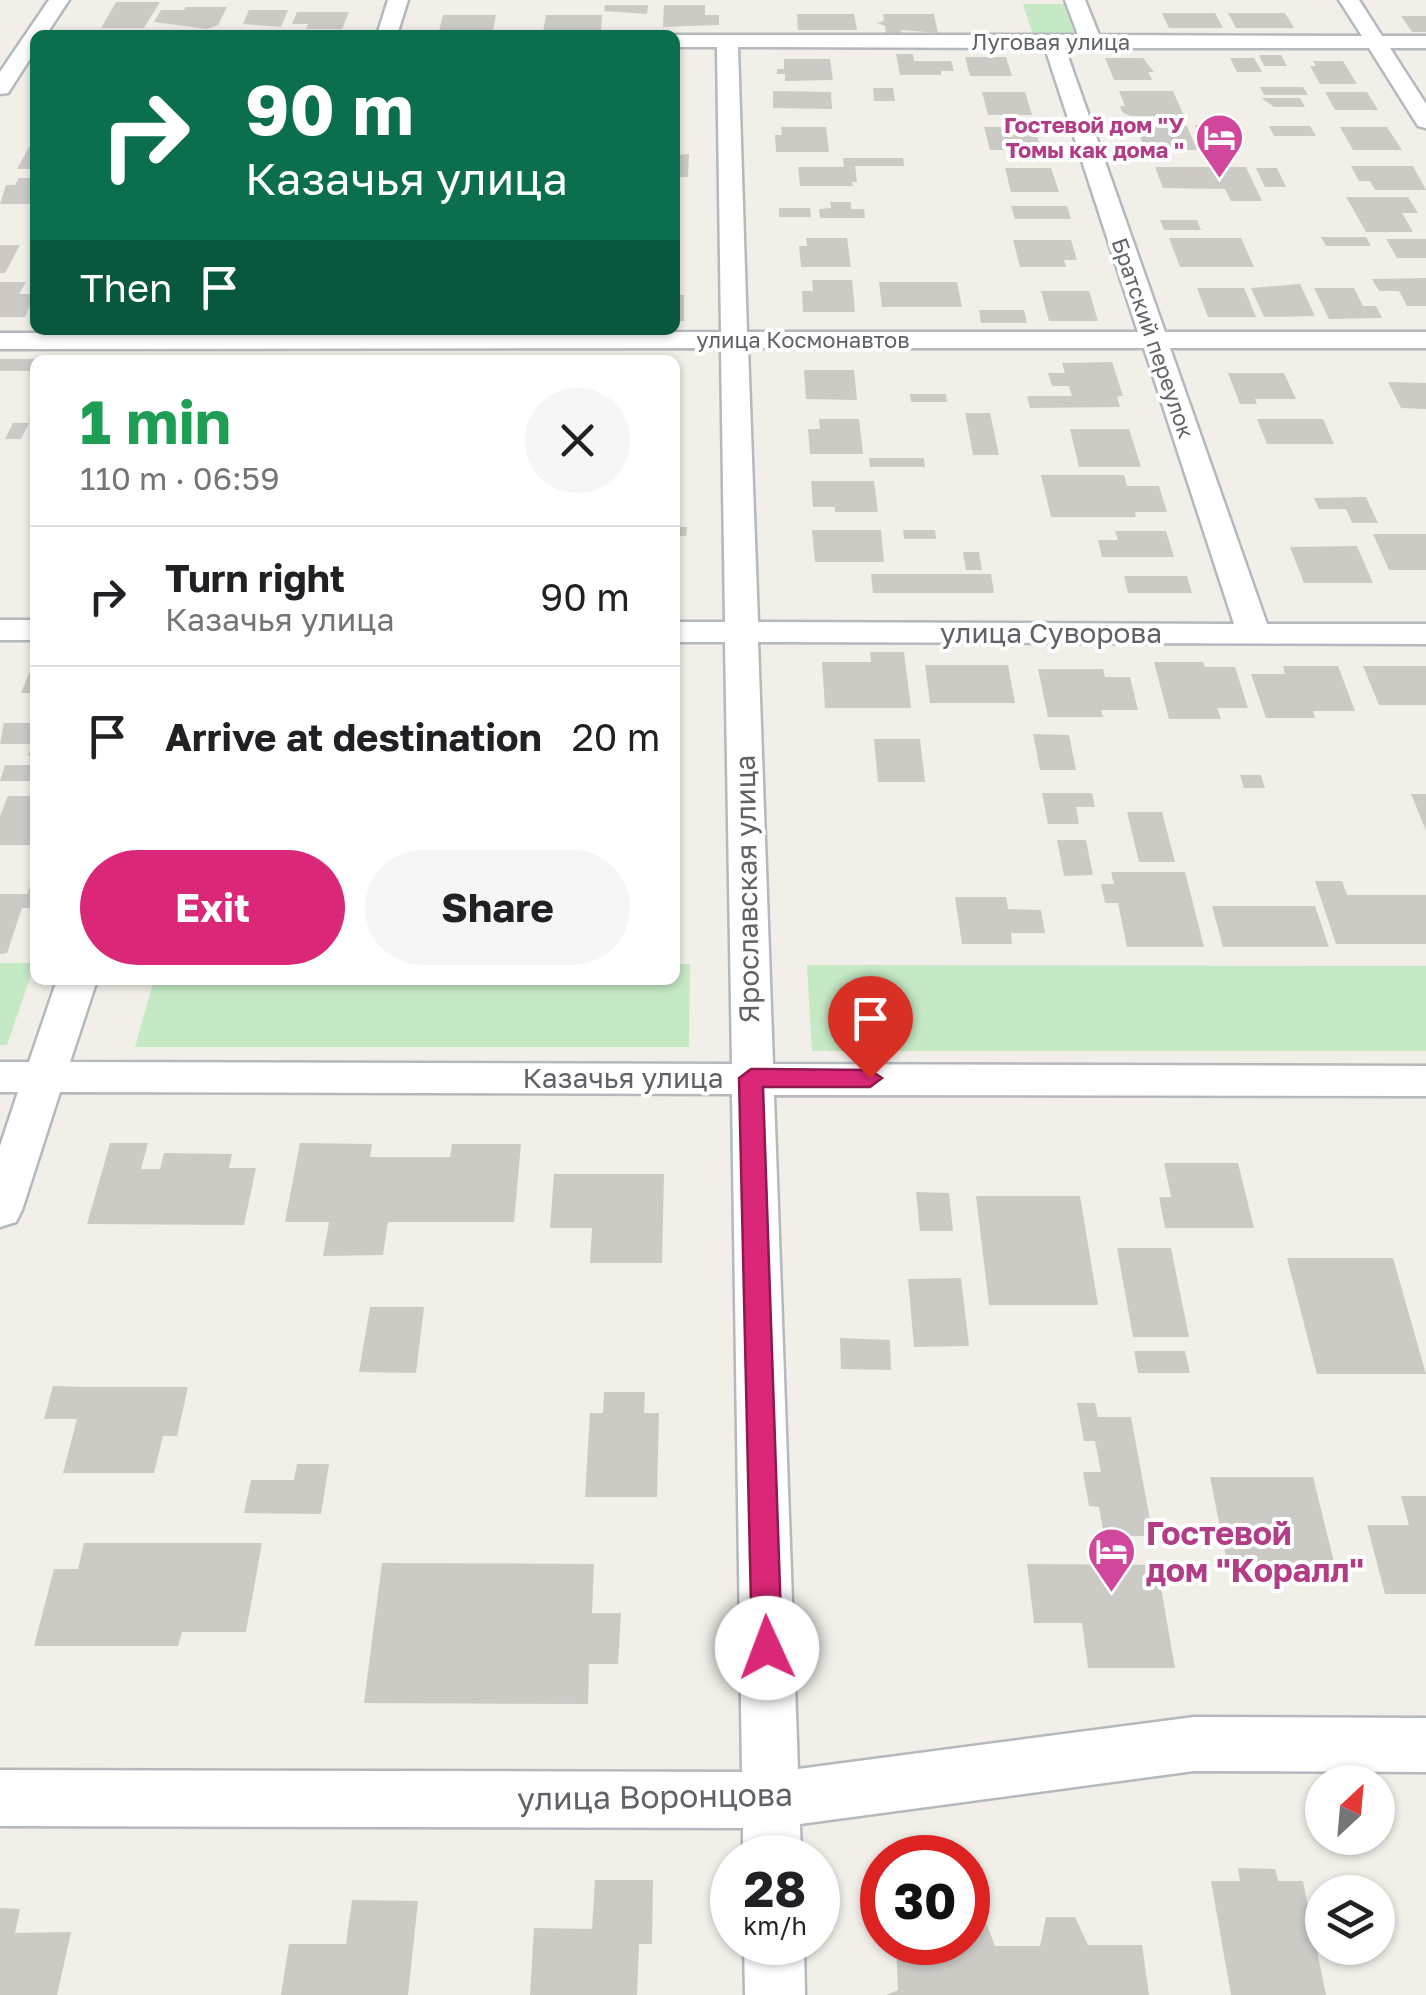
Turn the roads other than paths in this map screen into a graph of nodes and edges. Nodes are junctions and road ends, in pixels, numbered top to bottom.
1 (60, 0) edge
2 (398, 0) edge
3 (1075, 0) edge
4 (1349, 0) edge
5 (36, 30) edge
6 (389, 30) edge
7 (30, 38) edge
8 (680, 41) edge
9 (727, 41) junction
10 (1053, 42) junction
11 (1091, 42) junction
12 (1376, 42) junction
13 (1426, 42) edge
14 (0, 88) edge
15 (1426, 122) edge
16 (738, 340) junction
17 (1154, 340) junction
18 (1426, 340) edge
19 (0, 341) edge
20 (290, 344) edge
21 (0, 630) edge
22 (30, 630) edge
23 (680, 632) edge
24 (742, 632) junction
25 (1254, 634) junction
26 (1426, 634) edge
27 (75, 985) edge
28 (0, 1077) edge
29 (44, 1077) junction
30 (751, 1078) junction
31 (1426, 1081) edge
32 (0, 1210) edge
33 (1426, 1745) edge
34 (0, 1798) edge
35 (771, 1800) junction
36 (772, 1835) edge
37 (774, 1965) edge
38 (775, 1995) edge

1 - 5 street
2 - 6 street
3 - 11 street
4 - 12 street
7 - 14 street
8 - 9 street, Луговая улица
9 - 10 street, Луговая улица
9 - 16 street, Ярославская улица
10 - 11 street, Луговая улица
10 - 17 street, Братский переулок
11 - 12 street, Луговая улица
12 - 13 street, Луговая улица
12 - 15 street
16 - 17 street, улица Космонавтов
16 - 20 street, улица Космонавтов
16 - 24 street, Ярославская улица
17 - 18 street, улица Космонавтов
17 - 25 street, Братский переулок
19 - 20 street, улица Космонавтов
21 - 22 street
23 - 24 street, улица Суворова
24 - 25 street, улица Суворова
24 - 30 street, Ярославская улица
25 - 26 street, улица Суворова
27 - 29 street
28 - 29 street, Казачья улица
29 - 30 street, Казачья улица
29 - 32 street
30 - 31 street, Казачья улица
30 - 35 street, Ярославская улица
33 - 35 street, улица Воронцова
34 - 35 street, улица Воронцова
35 - 36 street, Ярославская улица
37 - 38 street

